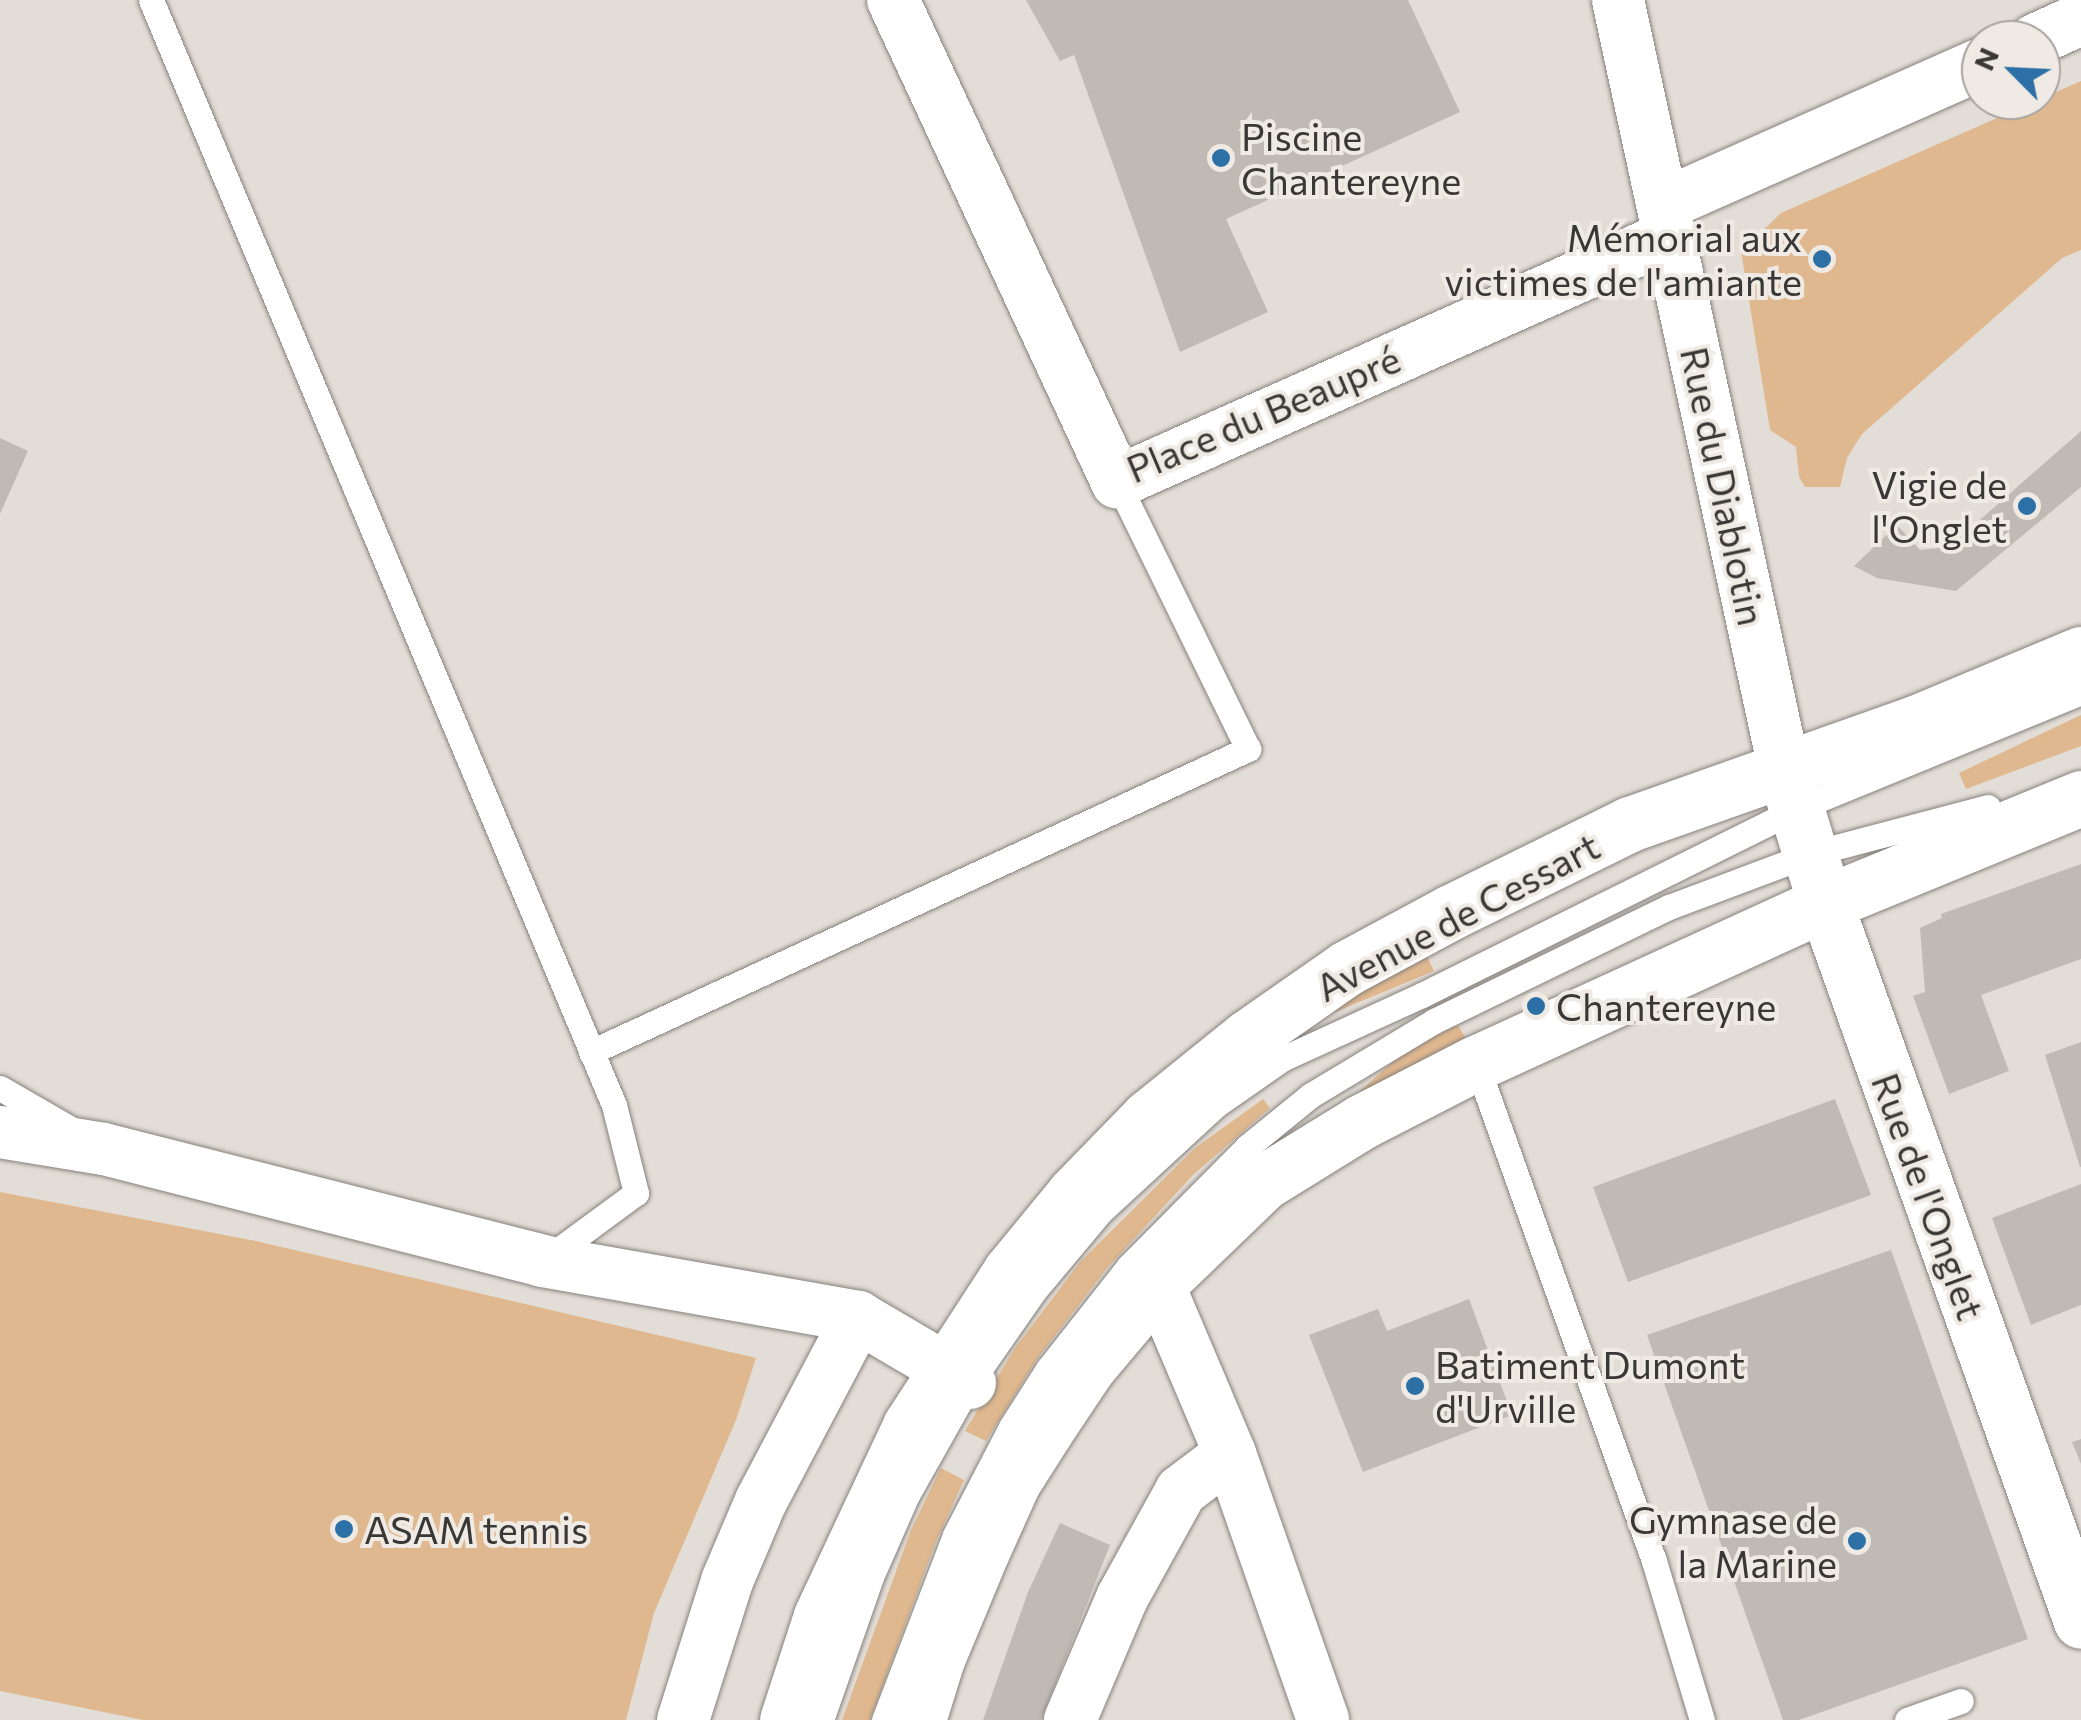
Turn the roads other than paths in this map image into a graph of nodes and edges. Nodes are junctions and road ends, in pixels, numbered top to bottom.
1 (151, 0) edge
2 (893, 0) edge
3 (1618, 0) edge
4 (1961, 74) edge
5 (1668, 220) junction
6 (1117, 482) junction
7 (2081, 654) edge
8 (2081, 692) edge
9 (2014, 797) dead end
10 (2081, 798) edge
11 (1804, 834) junction
12 (591, 1052) junction
13 (1476, 1063) junction
14 (0, 1088) edge
15 (0, 1132) edge
16 (104, 1149) junction
17 (542, 1261) junction
18 (1158, 1284) junction
19 (858, 1316) junction
20 (958, 1376) junction
21 (1230, 1454) junction
22 (2081, 1621) edge
23 (1960, 1701) dead end
24 (683, 1720) edge
25 (787, 1720) edge
26 (821, 1720) edge
27 (884, 1720) edge
28 (918, 1720) edge
29 (1070, 1720) edge
30 (1323, 1720) edge
31 (1702, 1720) edge
32 (1907, 1720) edge

1 - 12 lane
2 - 6 street, Place du Beaupré
3 - 5 street, Rue du Diablotin
4 - 5 street, Place du Beaupré
5 - 6 street, Place du Beaupré
5 - 11 street, Rue du Diablotin
6 - 12 lane
7 - 11 main road
8 - 11 lane
9 - 11 lane
10 - 11 main road
11 - 13 main road
11 - 20 main road, Avenue de Cessart
11 - 22 main road, Rue de l'Onglet
11 - 27 lane
12 - 17 lane
13 - 18 main road
13 - 31 lane
14 - 16 lane
15 - 16 street
16 - 17 street
17 - 19 street
18 - 21 street
18 - 28 main road
19 - 20 street
19 - 24 street
20 - 25 main road, Avenue de Cessart
20 - 26 lane
21 - 29 street
21 - 30 street
23 - 32 lane

